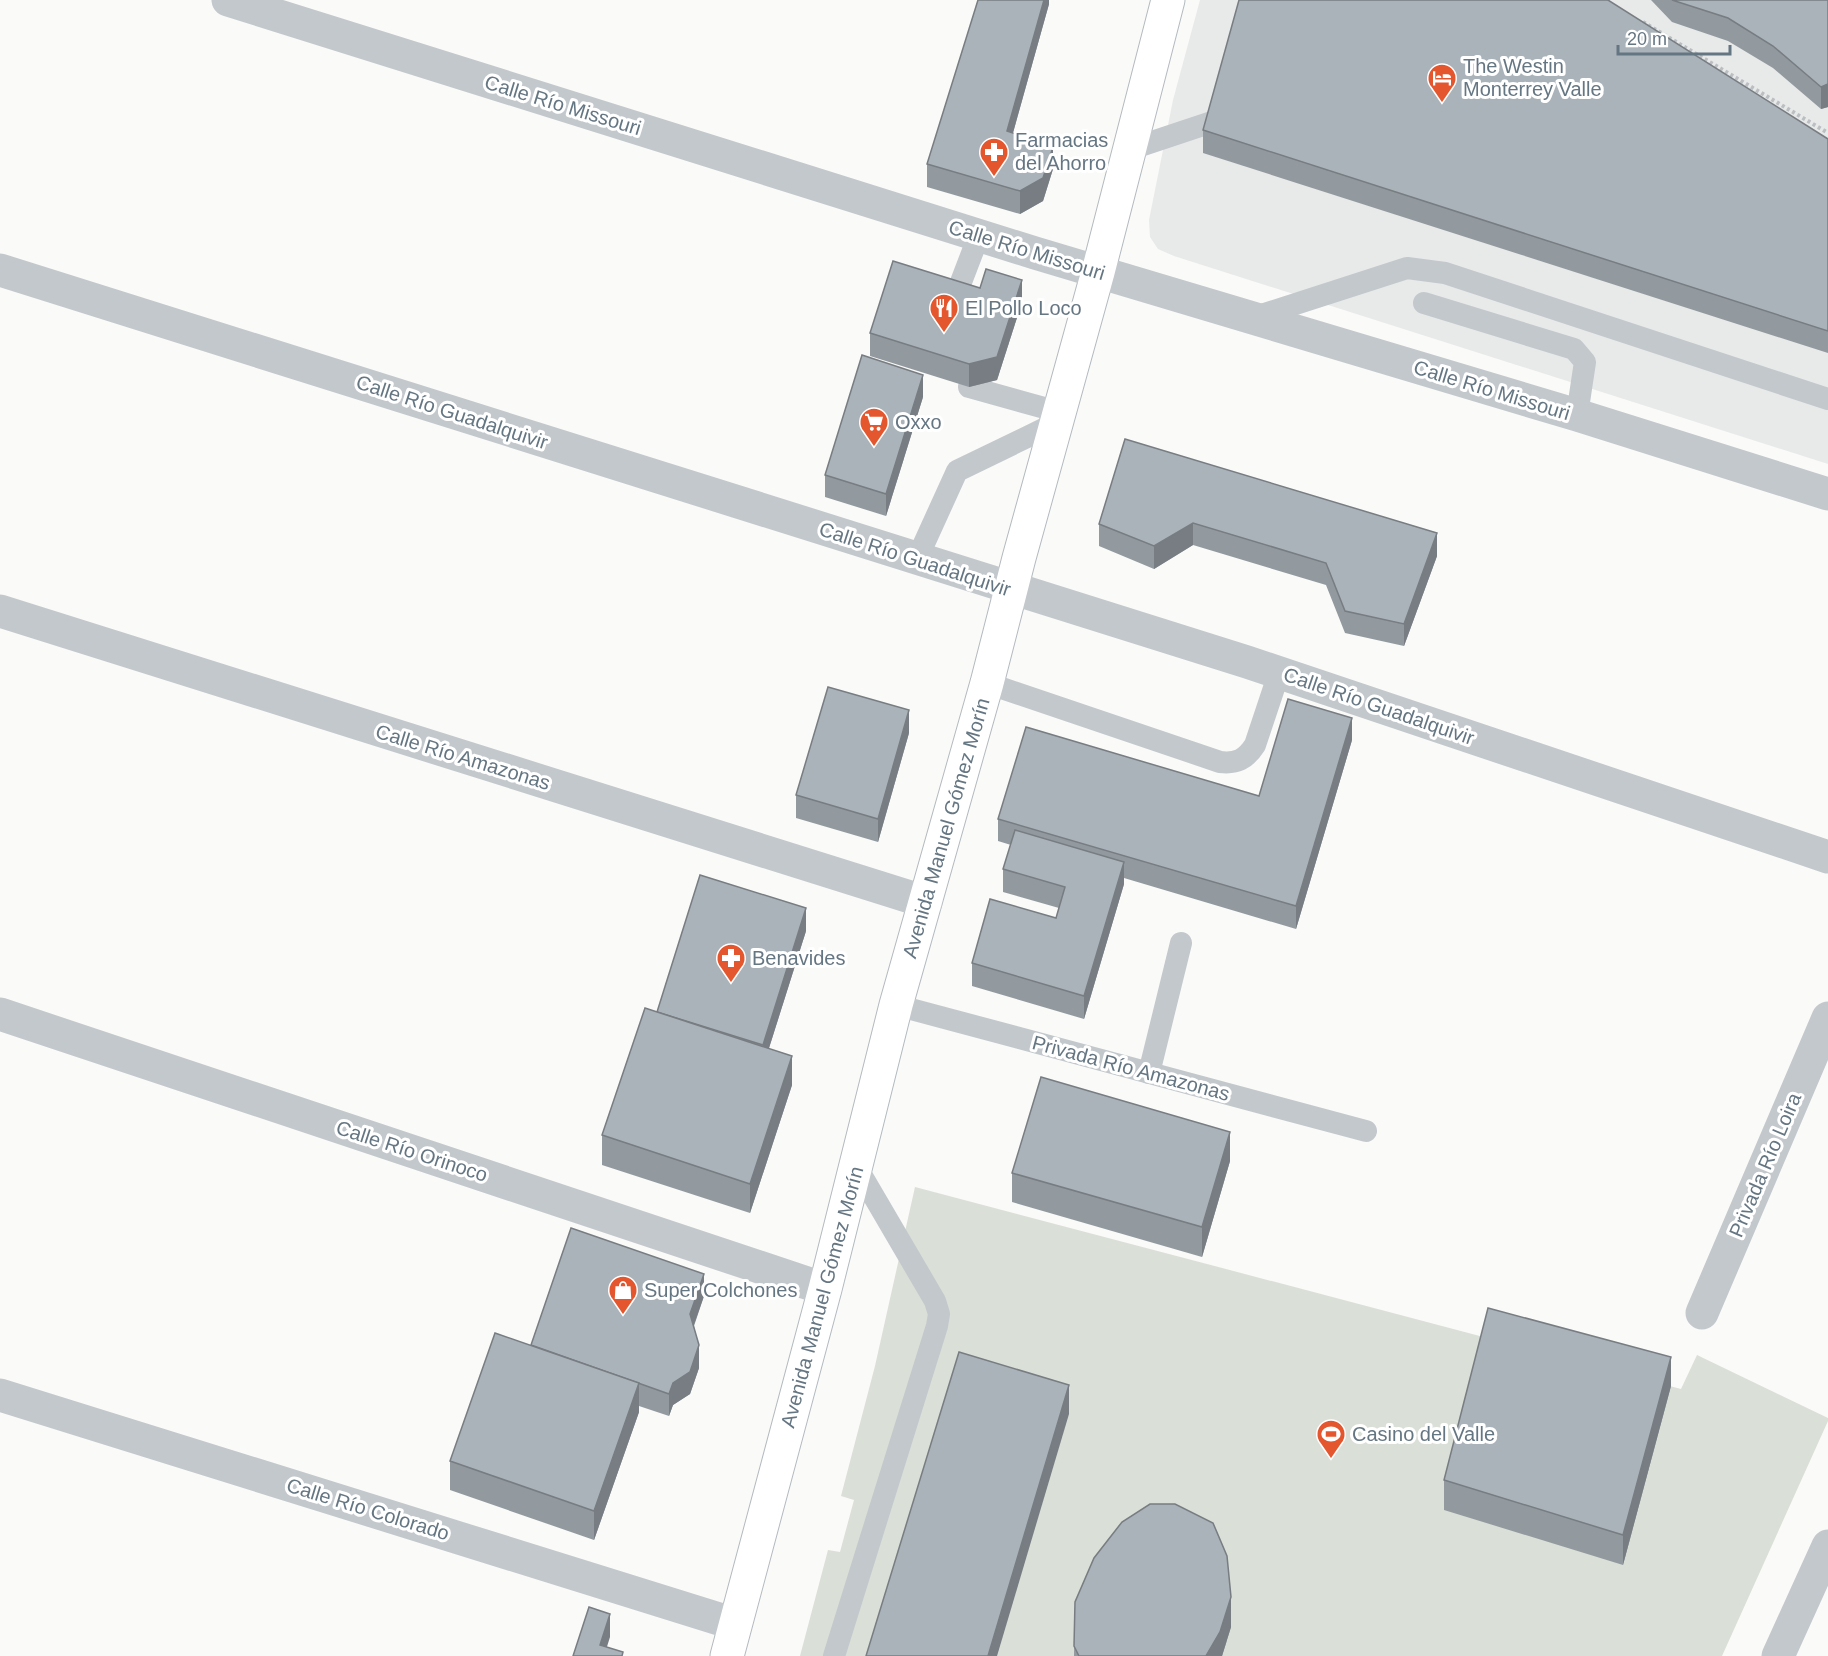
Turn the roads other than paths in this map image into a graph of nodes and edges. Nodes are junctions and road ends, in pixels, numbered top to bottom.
1 (228, 0) edge
2 (1168, 1) edge
3 (1212, 122) edge
4 (1128, 150) junction
5 (979, 235) junction
6 (0, 270) edge
7 (1098, 272) junction
8 (953, 303) edge
9 (1424, 303) dead end
10 (1251, 318) junction
11 (969, 387) edge
12 (1828, 399) edge
13 (1577, 416) junction
14 (1058, 418) junction
15 (1828, 494) edge
16 (917, 559) junction
17 (1011, 589) junction
18 (0, 611) edge
19 (1279, 673) junction
20 (987, 683) junction
21 (1828, 857) edge
22 (926, 902) junction
23 (1181, 943) dead end
24 (896, 1005) junction
25 (0, 1014) edge
26 (1828, 1018) edge
27 (1149, 1073) junction
28 (1366, 1131) dead end
29 (856, 1166) junction
30 (825, 1289) junction
31 (1702, 1313) dead end
32 (0, 1395) edge
33 (1827, 1550) edge
34 (735, 1624) junction
35 (727, 1656) edge
36 (834, 1656) edge
37 (1778, 1656) edge

1 - 5 street, Calle Río Missouri
2 - 4 main road, Avenida Manuel Gómez Morín
3 - 4 lane
4 - 7 main road, Avenida Manuel Gómez Morín
5 - 7 street, Calle Río Missouri
5 - 8 lane
6 - 16 street, Calle Río Guadalquivir
7 - 10 street, Calle Río Missouri
7 - 14 main road, Avenida Manuel Gómez Morín
9 - 13 lane
10 - 12 lane
10 - 13 street, Calle Río Missouri
11 - 14 lane
13 - 15 street, Calle Río Missouri
14 - 16 lane
14 - 17 main road, Avenida Manuel Gómez Morín
16 - 17 street, Calle Río Guadalquivir
17 - 19 street, Calle Río Guadalquivir
17 - 20 main road, Avenida Manuel Gómez Morín
18 - 22 street, Calle Río Amazonas
19 - 20 lane
19 - 21 street, Calle Río Guadalquivir
20 - 22 main road, Avenida Manuel Gómez Morín
22 - 24 main road, Avenida Manuel Gómez Morín
23 - 27 lane
24 - 27 lane, Privada Río Amazonas
24 - 29 main road, Avenida Manuel Gómez Morín
25 - 30 street, Calle Río Orinoco
26 - 31 street, Privada Río Loira
27 - 28 lane, Privada Río Amazonas
29 - 30 main road, Avenida Manuel Gómez Morín
29 - 36 lane
30 - 34 main road, Avenida Manuel Gómez Morín
32 - 34 street, Calle Río Colorado
33 - 37 street
34 - 35 main road, Avenida Manuel Gómez Morín

